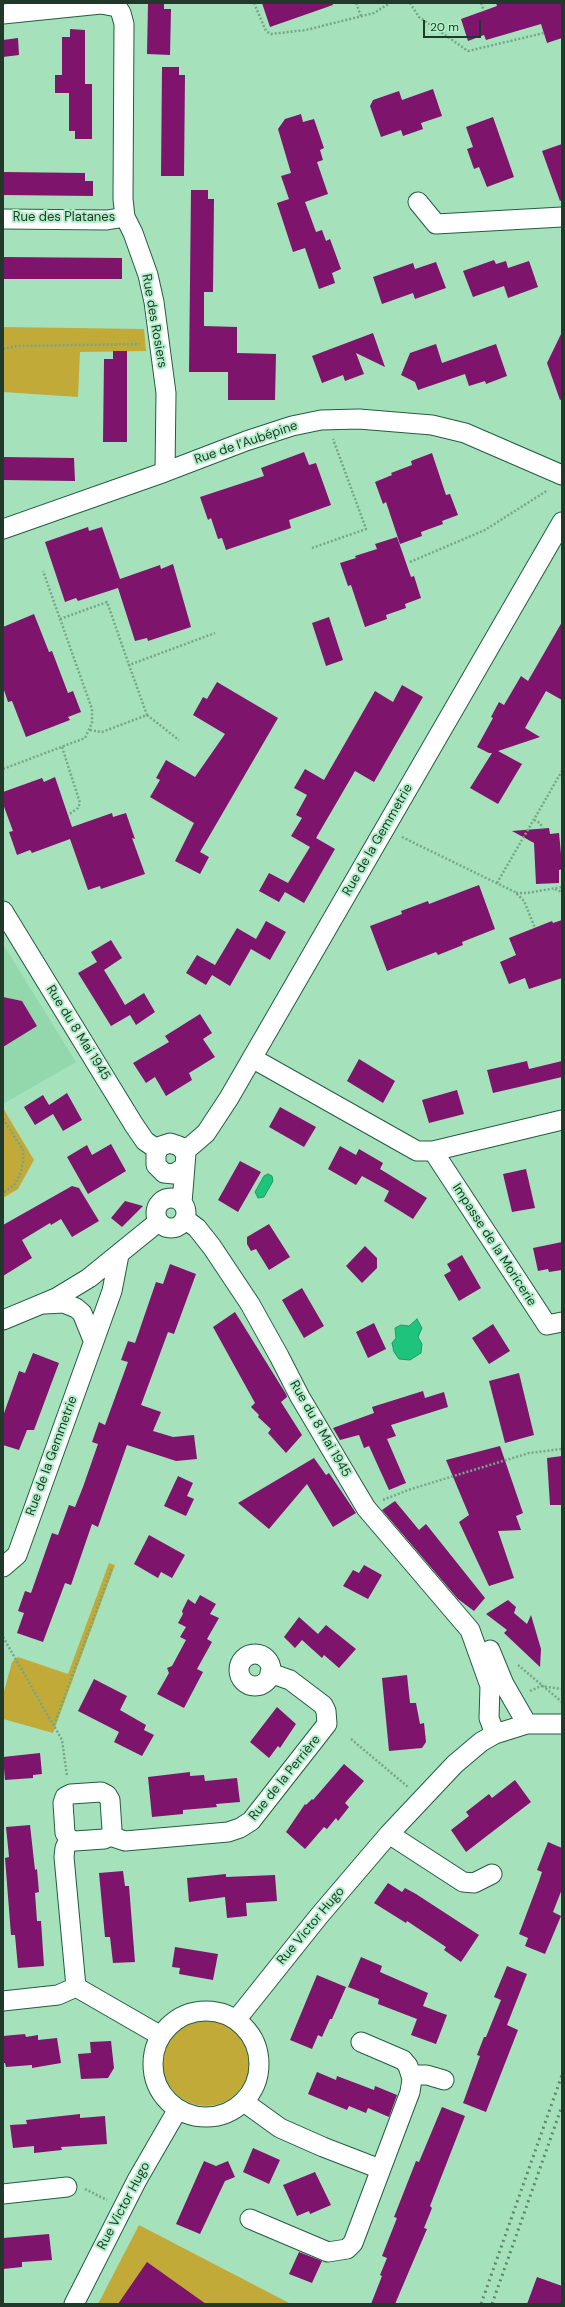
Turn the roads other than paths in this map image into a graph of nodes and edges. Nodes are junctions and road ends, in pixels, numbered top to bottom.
1 (79, 4) edge
2 (43, 6) edge
3 (3, 14) edge
4 (418, 202) dead end
5 (125, 217) junction
6 (562, 217) edge
7 (3, 219) edge
8 (165, 472) junction
9 (556, 482) edge
10 (562, 522) edge
11 (3, 528) edge
12 (3, 911) edge
13 (252, 1058) junction
14 (562, 1120) edge
15 (183, 1149) junction
16 (158, 1150) junction
17 (433, 1151) junction
18 (183, 1168) junction
19 (159, 1169) junction
20 (160, 1202) junction
21 (184, 1211) junction
22 (158, 1222) junction
23 (119, 1255) junction
24 (42, 1304) junction
25 (3, 1320) edge
26 (562, 1322) edge
27 (93, 1340) junction
28 (3, 1567) edge
29 (470, 1630) junction
30 (270, 1673) dead end
31 (527, 1724) junction
32 (562, 1724) edge
33 (495, 1734) junction
34 (389, 1834) junction
35 (110, 1836) junction
36 (68, 1839) junction
37 (492, 1874) dead end
38 (76, 1987) junction
39 (3, 2001) edge
40 (236, 2020) junction
41 (160, 2036) junction
42 (361, 2042) dead end
43 (412, 2076) junction
44 (444, 2080) dead end
45 (244, 2102) junction
46 (178, 2110) junction
47 (380, 2169) junction
48 (67, 2187) road end
49 (3, 2194) edge
50 (250, 2219) dead end
51 (74, 2304) edge

1 - 2 street
1 - 5 street, Rue des Rosiers
2 - 3 street
4 - 6 street
5 - 7 street, Rue des Platanes
5 - 8 street, Rue des Rosiers
8 - 9 street, Rue de l’Aubépine
8 - 11 street, Rue de l’Aubépine
10 - 13 street, Rue de la Gemmetrie
12 - 16 street, Rue du 8 Mai 1945
13 - 15 street, Rue de la Gemmetrie
13 - 17 street
14 - 17 street
15 - 16 street
15 - 18 street
16 - 19 street
17 - 26 street, Impasse de la Moricerie
18 - 19 street
18 - 21 street
19 - 20 street
20 - 21 street
20 - 22 street
21 - 22 street
21 - 29 street, Rue du 8 Mai 1945
22 - 23 street
23 - 24 street
23 - 27 street, Rue de la Gemmetrie
24 - 25 street
24 - 27 street
27 - 28 street, Rue de la Gemmetrie
29 - 31 street, Rue du 8 Mai 1945
29 - 33 street, Rue du 8 Mai 1945
30 - 35 street, Rue de la Perrière
31 - 32 street
31 - 33 street
33 - 34 street, Rue Victor Hugo
34 - 37 street
34 - 40 street, Rue Victor Hugo
35 - 36 street, Rue de la Perrière
35 - 36 street
36 - 38 street
38 - 39 street
38 - 41 street
40 - 41 street
40 - 45 street
41 - 46 street
42 - 43 street
43 - 44 street
43 - 47 street
45 - 46 street
45 - 47 street
46 - 51 street, Rue Victor Hugo
47 - 50 street
48 - 49 street

